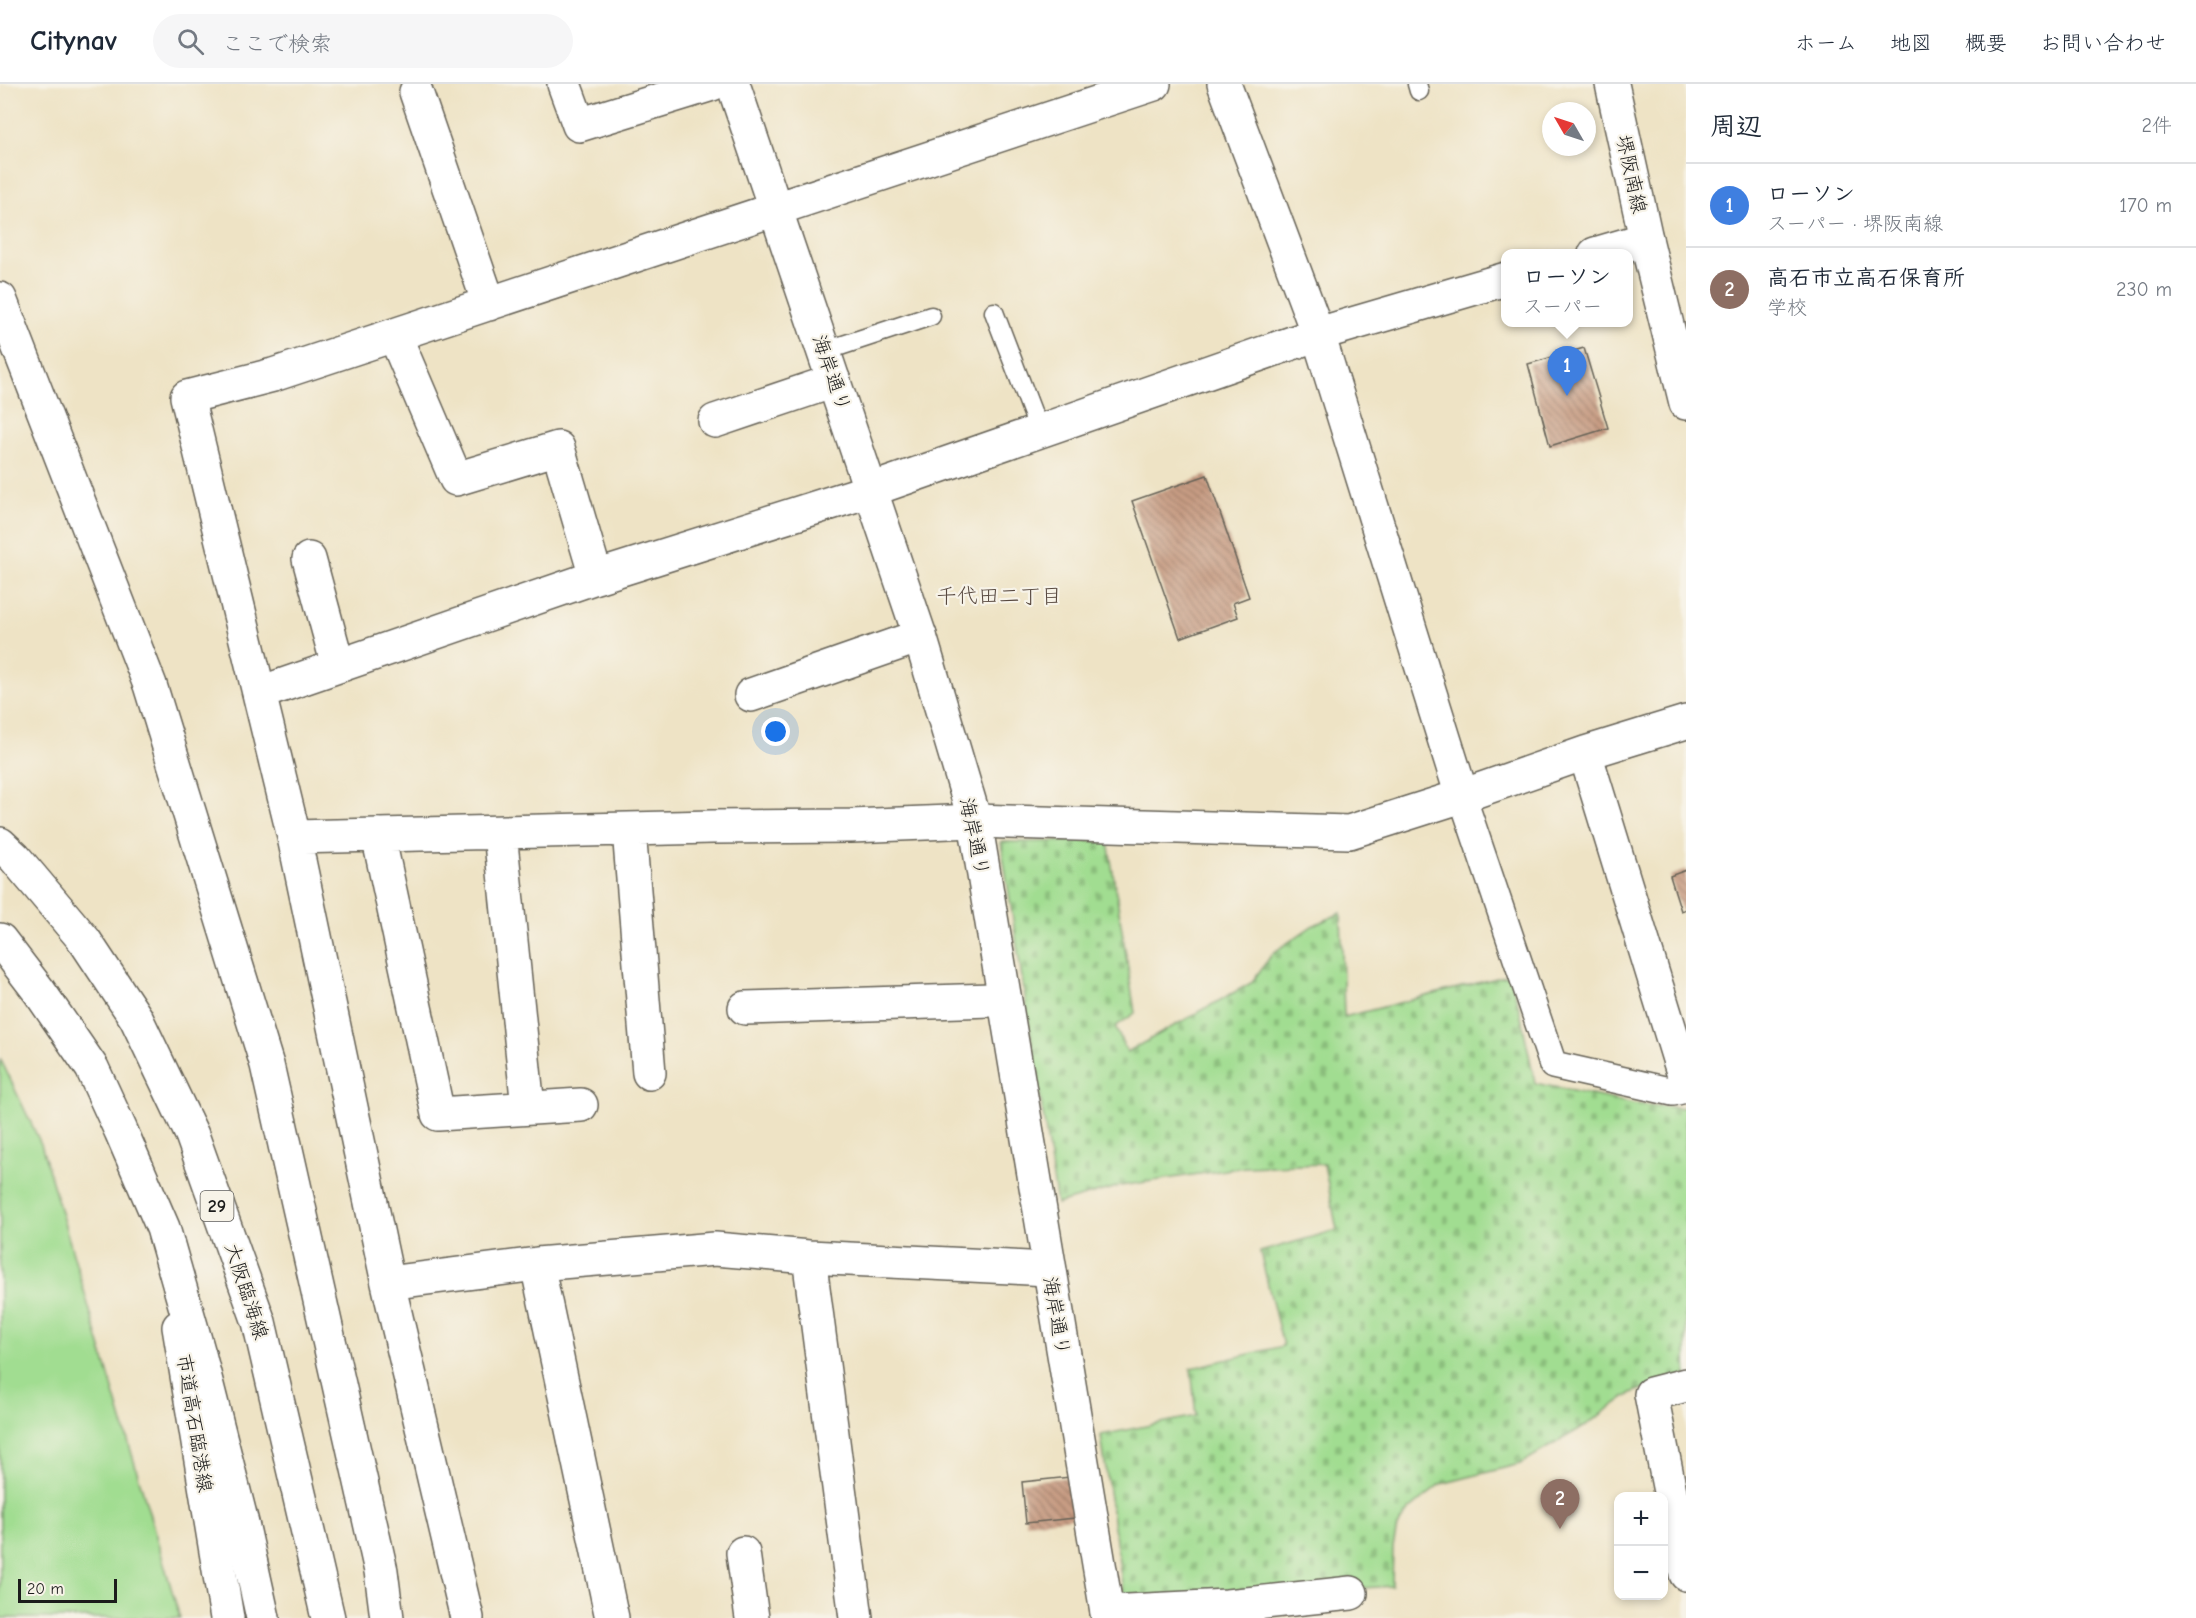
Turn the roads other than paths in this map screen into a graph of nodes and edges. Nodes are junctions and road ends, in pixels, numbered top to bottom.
1 (564, 84) edge
2 (712, 84) edge
3 (733, 84) edge
4 (1154, 84) edge
5 (1224, 84) edge
6 (1612, 84) edge
7 (416, 92) dead end
8 (775, 211) junction
9 (1646, 239) junction
10 (1612, 249) edge
11 (1501, 280) edge
12 (0, 299) edge
13 (489, 304) junction
14 (994, 312) dead end
15 (931, 316) dead end
16 (1318, 334) junction
17 (395, 336) junction
18 (829, 366) junction
19 (1686, 403) edge
20 (715, 421) dead end
21 (1039, 430) junction
22 (871, 490) junction
23 (309, 559) dead end
24 (596, 577) junction
25 (920, 636) junction
26 (338, 666) junction
27 (260, 693) junction
28 (751, 695) dead end
29 (1686, 722) edge
30 (1585, 753) junction
31 (1462, 796) junction
32 (975, 821) junction
33 (629, 830) junction
34 (500, 833) junction
35 (378, 835) junction
36 (294, 837) junction
37 (0, 844) edge
38 (0, 940) edge
39 (991, 1000) dead end
40 (746, 1008) dead end
41 (650, 1073) dead end
42 (1686, 1082) edge
43 (1686, 1089) edge
44 (581, 1106) dead end
45 (528, 1108) junction
46 (163, 1228) junction
47 (809, 1257) junction
48 (537, 1264) junction
49 (1048, 1269) junction
50 (388, 1283) junction
51 (1686, 1385) edge
52 (743, 1553) dead end
53 (1686, 1574) edge
54 (1351, 1593) dead end
55 (1108, 1615) edge
56 (227, 1618) edge
57 (263, 1618) edge
58 (328, 1618) edge
59 (387, 1618) edge
60 (467, 1618) edge
61 (612, 1618) edge
62 (752, 1618) edge
63 (856, 1618) edge

1 - 2 street
3 - 8 street, 海岸通り
4 - 8 street
5 - 16 street
6 - 9 street, 堺阪南線
7 - 13 street
8 - 13 street
8 - 18 street, 海岸通り
9 - 10 street
9 - 19 street, 堺阪南線
11 - 16 street
12 - 59 street
13 - 17 street
14 - 21 lane
15 - 18 lane
16 - 21 street
16 - 31 street
17 - 24 street
17 - 27 street
18 - 20 street
18 - 22 street, 海岸通り
21 - 22 street
22 - 24 street
22 - 25 street, 海岸通り
23 - 26 street
24 - 26 street
25 - 28 street
25 - 32 street, 海岸通り
26 - 27 street
27 - 36 street
29 - 30 street
30 - 31 street
30 - 42 street
31 - 32 street
31 - 43 street
32 - 33 street
32 - 49 street, 海岸通り
33 - 34 street
33 - 41 street
34 - 35 street
34 - 45 street
35 - 36 street
35 - 45 street
36 - 50 street
37 - 58 street, 大阪臨海線 / 29
38 - 46 street
39 - 40 street
44 - 45 street
46 - 56 street, 市道高石臨港線
46 - 57 street
47 - 48 street
47 - 49 street
47 - 63 street
48 - 50 street
48 - 61 street
49 - 55 street, 海岸通り
50 - 60 street
51 - 53 street
52 - 62 street
54 - 55 street

